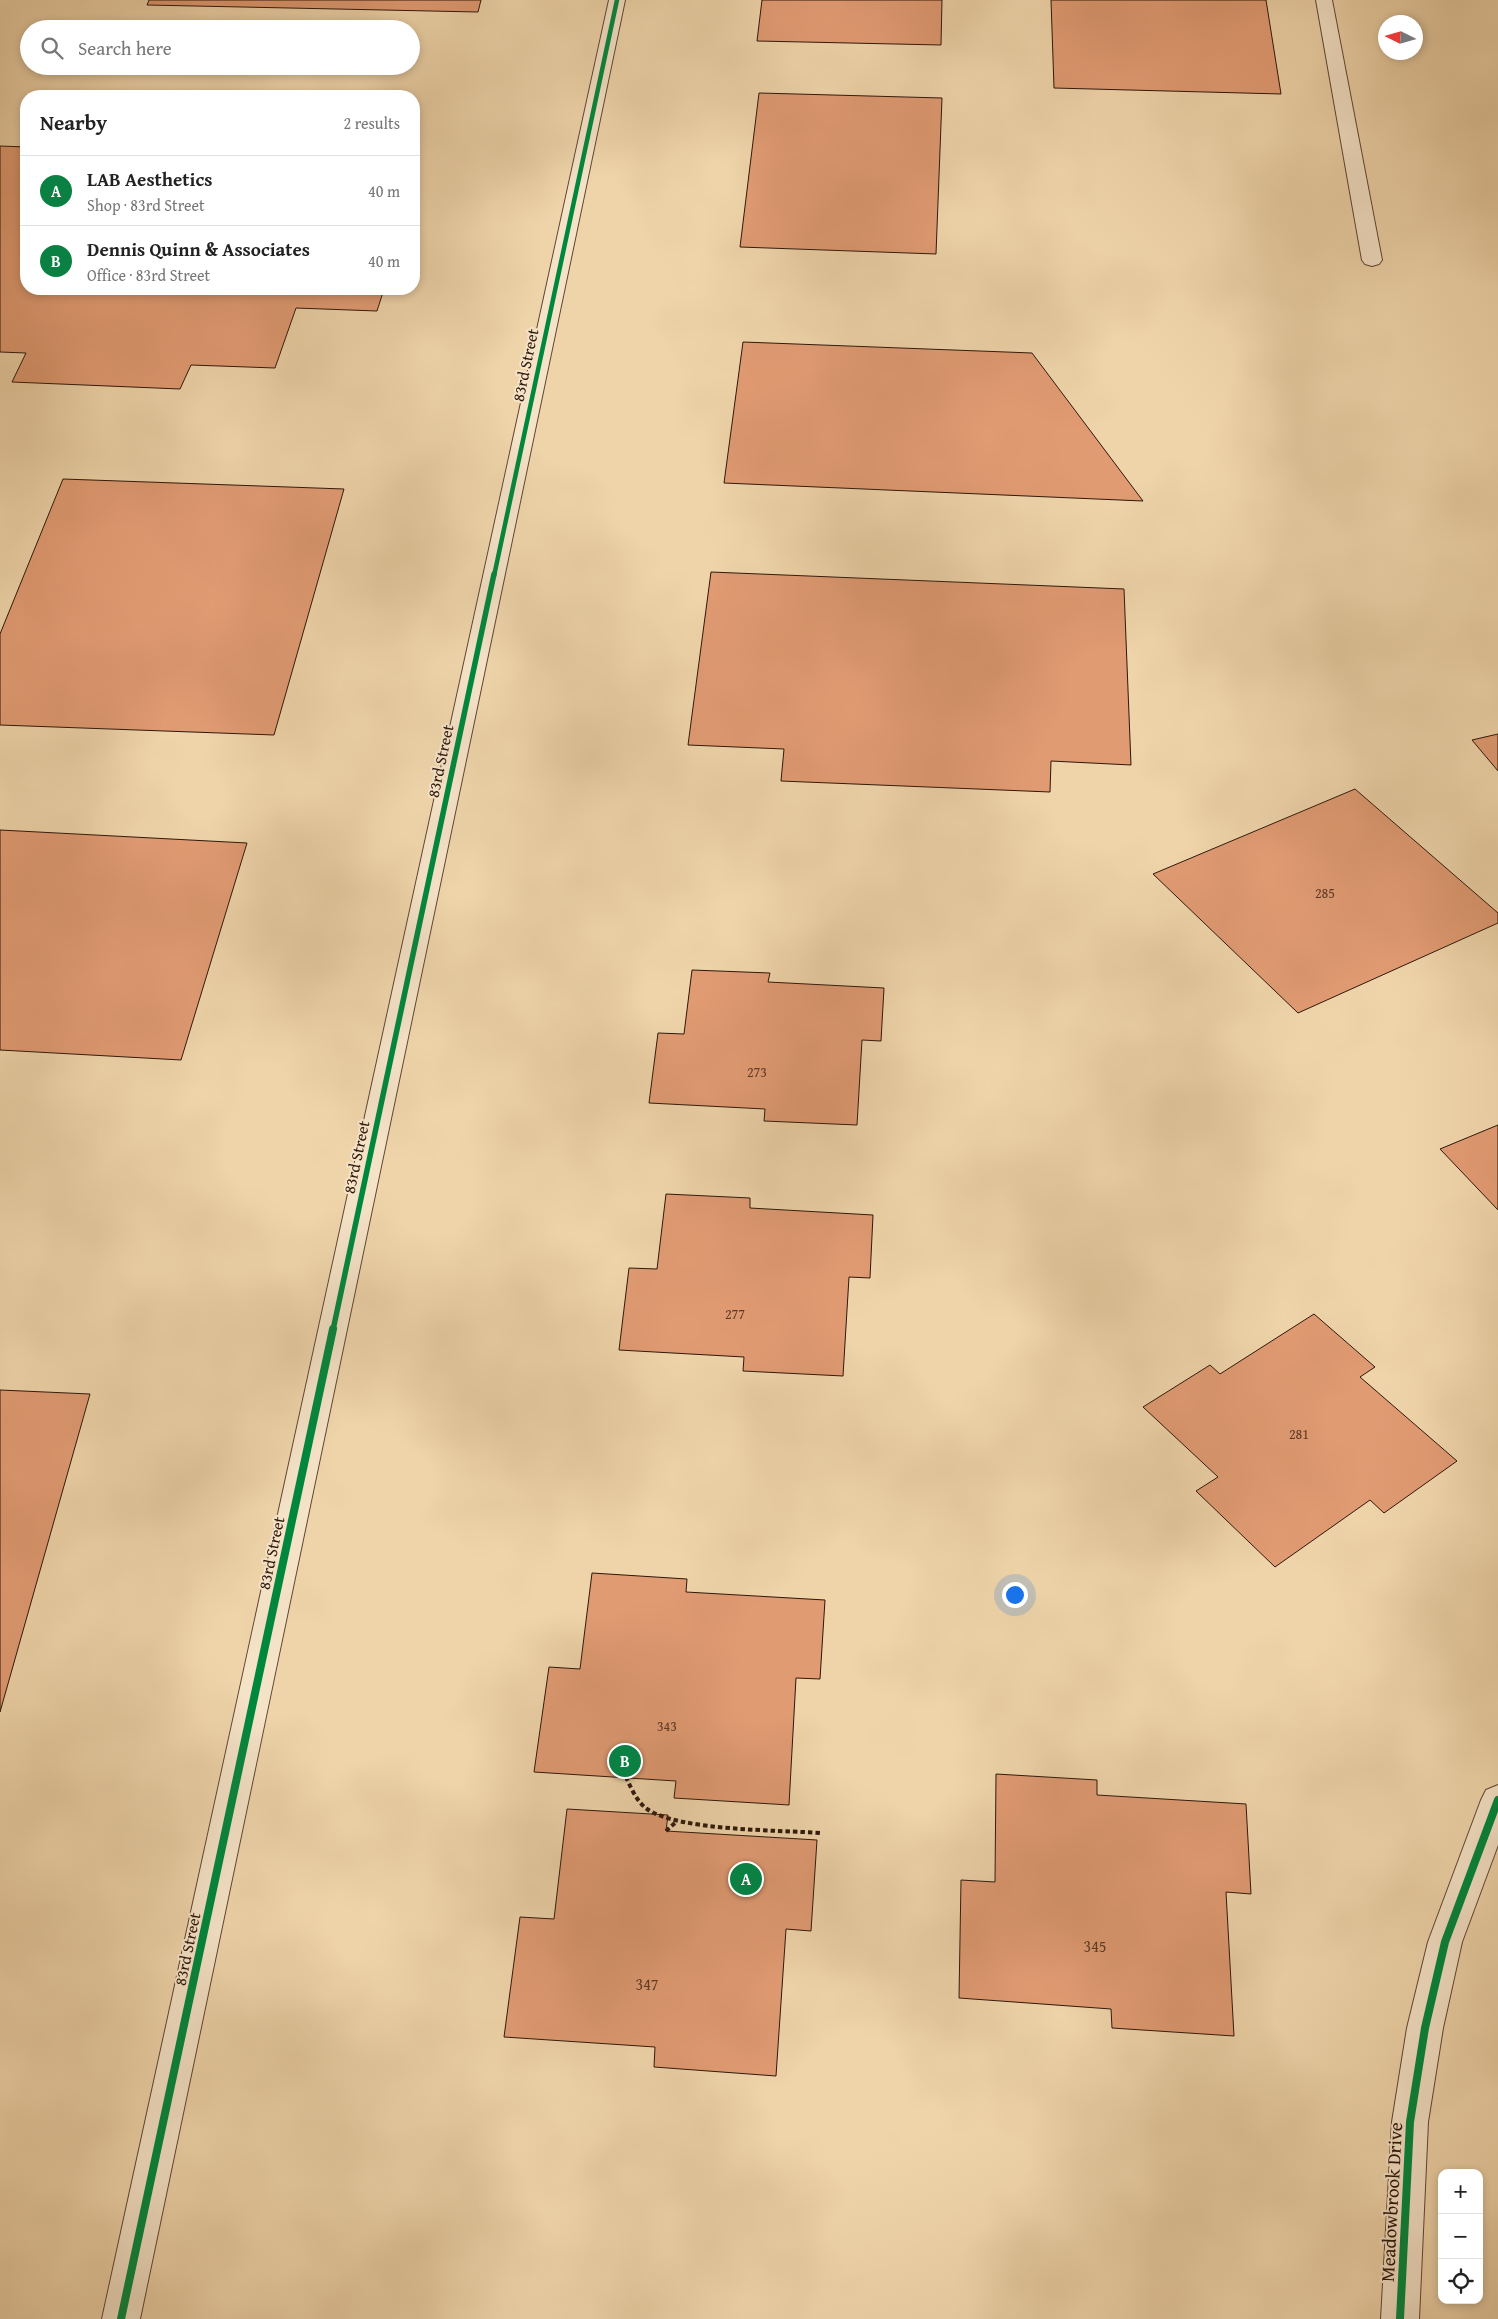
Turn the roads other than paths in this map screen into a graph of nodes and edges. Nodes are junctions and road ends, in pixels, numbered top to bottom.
1 (617, 0) edge
2 (1324, 0) edge
3 (1372, 260) dead end
4 (1498, 1800) edge
5 (121, 2319) edge
6 (1400, 2319) edge

1 - 5 street, 83rd Street
2 - 3 street
4 - 6 street, Meadowbrook Drive

